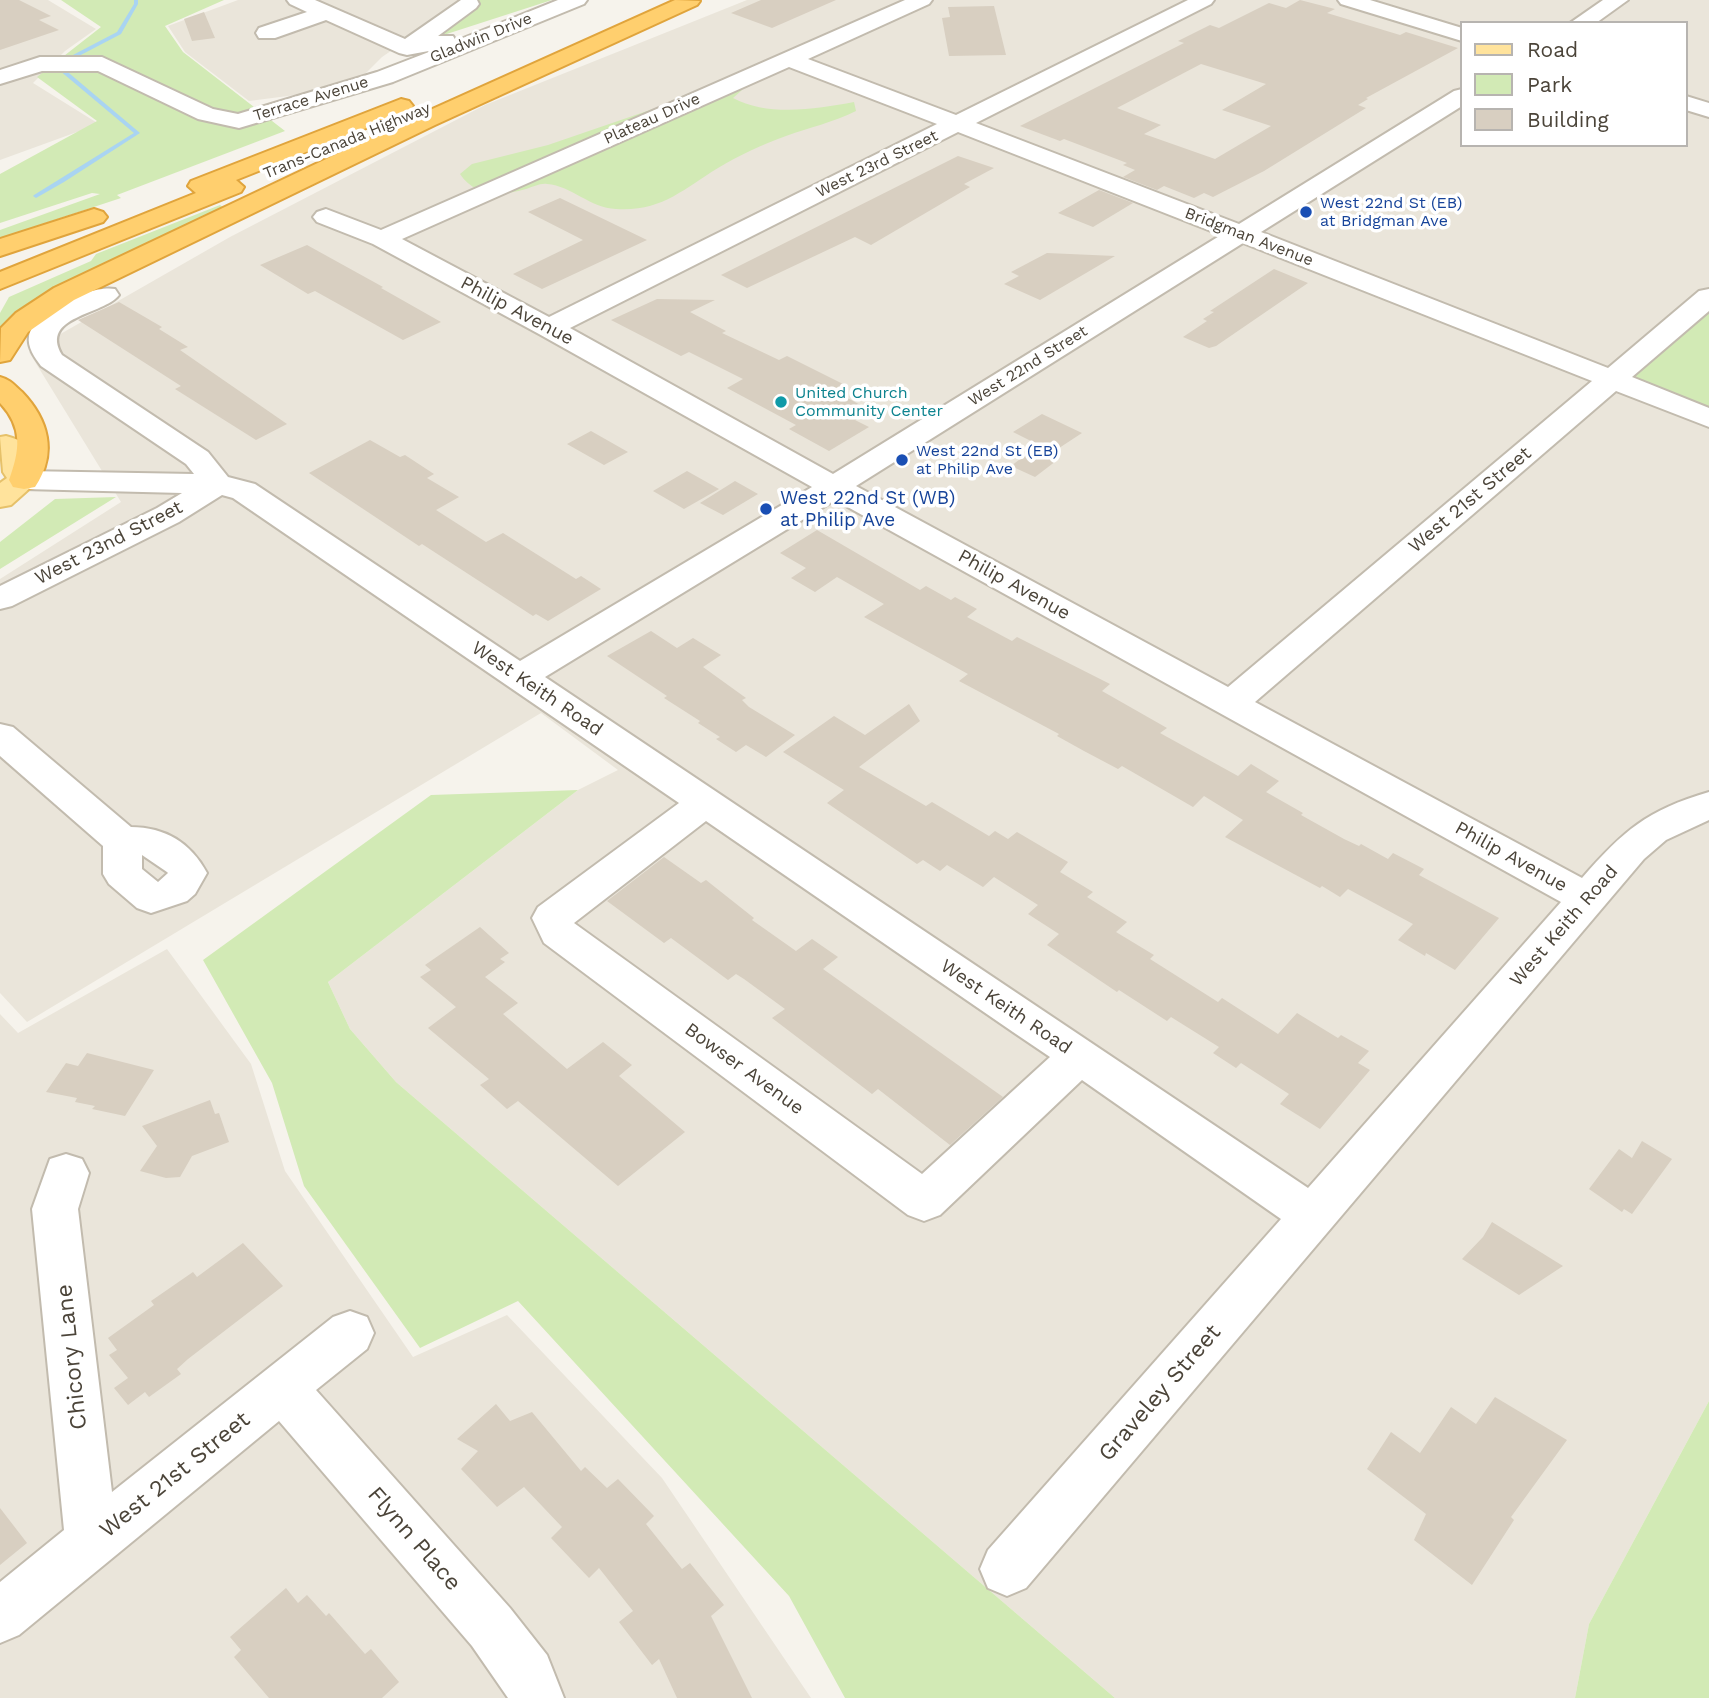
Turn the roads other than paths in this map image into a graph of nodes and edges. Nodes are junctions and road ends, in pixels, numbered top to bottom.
1 (297, 0) edge
2 (577, 0) edge
3 (666, 0) edge
4 (922, 0) edge
5 (1205, 0) edge
6 (1348, 0) edge
7 (1618, 0) edge
8 (692, 1) edge
9 (469, 4) dead end
10 (326, 13) junction
11 (532, 18) junction
12 (1584, 21) edge
13 (267, 33) dead end
14 (1460, 34) edge
15 (407, 48) junction
16 (789, 59) junction
17 (0, 77) edge
18 (385, 77) junction
19 (440, 90) dead end
20 (1460, 97) edge
21 (415, 100) dead end
22 (1688, 104) edge
23 (1709, 110) edge
24 (958, 124) junction
25 (340, 130) junction
26 (326, 217) dead end
27 (1240, 234) junction
28 (382, 239) junction
29 (0, 248) edge
30 (0, 266) edge
31 (0, 281) edge
32 (105, 295) dead end
33 (1709, 297) edge
34 (549, 327) junction
35 (0, 354) edge
36 (1612, 381) junction
37 (0, 386) edge
38 (1709, 418) edge
39 (6, 465) edge
40 (217, 484) junction
41 (834, 487) junction
42 (0, 599) edge
43 (519, 677) junction
44 (1231, 703) junction
45 (0, 736) edge
46 (704, 803) junction
47 (1709, 805) edge
48 (122, 841) dead end
49 (1588, 899) junction
50 (1079, 1057) junction
51 (66, 1173) dead end
52 (1313, 1216) junction
53 (350, 1333) dead end
54 (282, 1388) junction
55 (92, 1542) junction
56 (1007, 1569) dead end
57 (0, 1616) edge
58 (536, 1698) edge

1 - 10 street
2 - 11 street, Gladwin Drive
3 - 19 highway, Trans-Canada Highway
4 - 16 street, Plateau Drive
5 - 24 street, West 23rd Street
6 - 14 street
7 - 12 street
8 - 31 highway, Trans-Canada Highway
8 - 35 highway
9 - 15 street
10 - 13 street
10 - 15 street
11 - 15 street
11 - 18 street, Gladwin Drive
15 - 18 street
16 - 24 street, Bridgman Avenue
16 - 28 street, Plateau Drive
17 - 18 street, Terrace Avenue
20 - 27 street, West 22nd Street
21 - 25 highway, Trans-Canada Highway
22 - 23 street
24 - 27 street, Bridgman Avenue
24 - 34 street, West 23rd Street
25 - 29 highway
25 - 30 highway, Trans-Canada Highway
26 - 28 street, Philip Avenue
27 - 36 street, Bridgman Avenue
27 - 41 street, West 22nd Street
28 - 34 street, Philip Avenue
32 - 40 street
33 - 36 street, West 21st Street
34 - 41 street, Philip Avenue
36 - 38 street, Bridgman Avenue
36 - 44 street, West 21st Street
37 - 39 highway
39 - 40 street, West Keith Road
40 - 42 street, West 23nd Street
40 - 43 street, West Keith Road
41 - 43 street, West 22nd Street
41 - 44 street, Philip Avenue
43 - 46 street, West Keith Road
44 - 49 street, Philip Avenue
45 - 48 street
46 - 50 street, West Keith Road
46 - 50 street, Bowser Avenue
47 - 49 street, West Keith Road
49 - 52 street, West Keith Road
50 - 52 street, West Keith Road
51 - 55 street, Chicory Lane
52 - 56 street, Graveley Street
53 - 54 street, West 21st Street
54 - 55 street, West 21st Street
54 - 58 street, Flynn Place
55 - 57 street, West 21st Street

